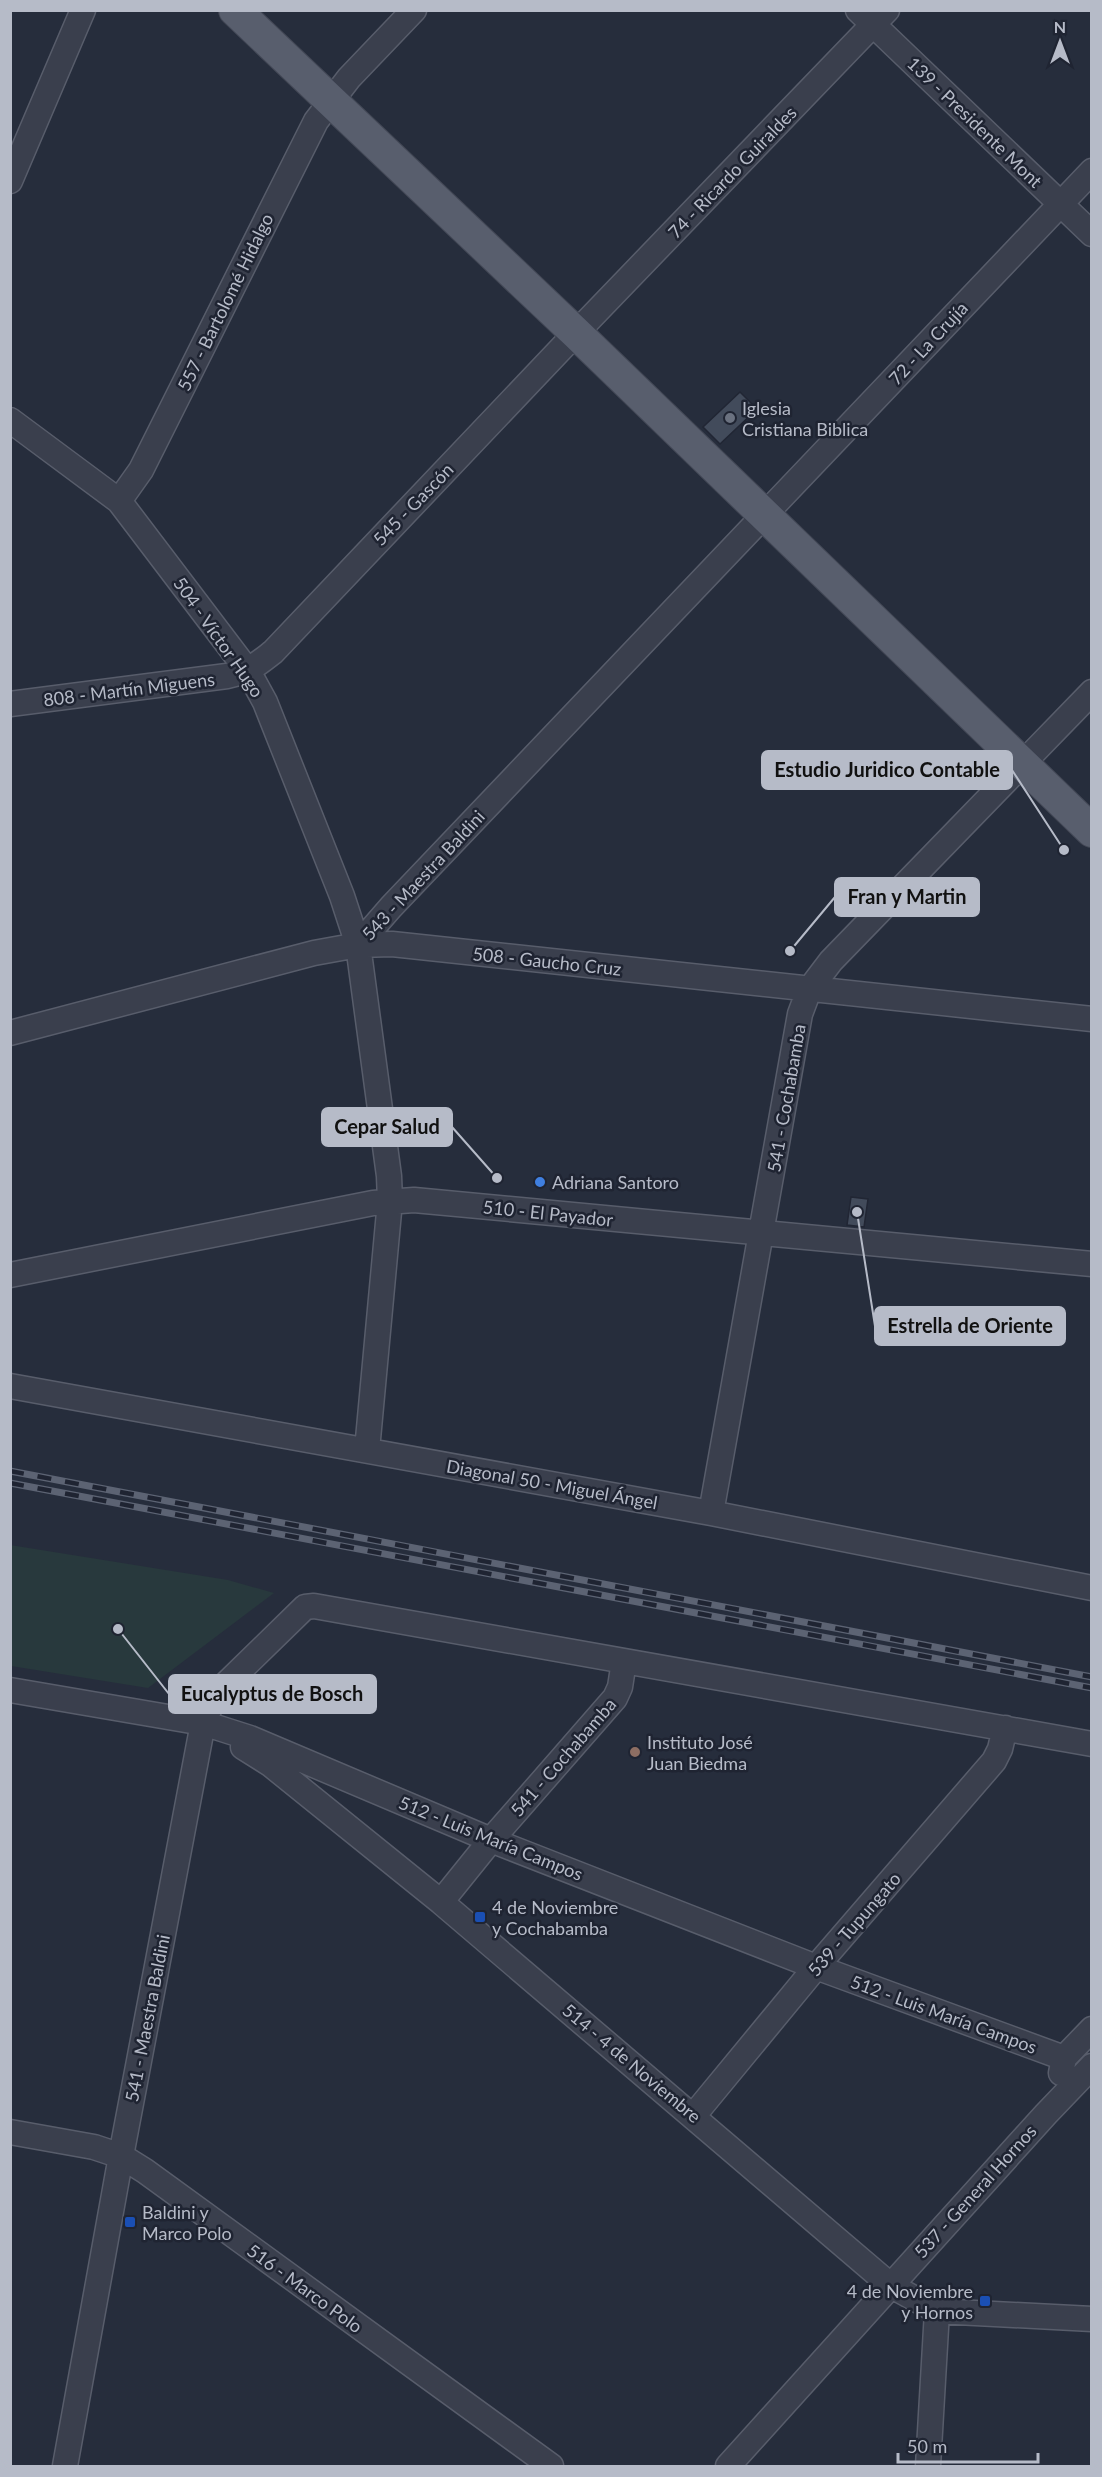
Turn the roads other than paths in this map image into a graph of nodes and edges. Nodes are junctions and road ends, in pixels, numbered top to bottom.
1 (82, 10) edge
2 (235, 10) edge
3 (414, 10) edge
4 (873, 15) edge
5 (329, 101) junction
6 (1092, 171) edge
7 (10, 181) edge
8 (1060, 204) junction
9 (1092, 234) edge
10 (576, 333) junction
11 (10, 420) edge
12 (119, 501) junction
13 (765, 516) junction
14 (248, 672) junction
15 (1092, 692) edge
16 (10, 704) edge
17 (1021, 764) junction
18 (1092, 831) edge
19 (358, 945) junction
20 (809, 990) junction
21 (1092, 1019) edge
22 (10, 1033) edge
23 (390, 1201) junction
24 (762, 1234) junction
25 (1092, 1264) edge
26 (10, 1275) edge
27 (10, 1386) edge
28 (367, 1450) junction
29 (711, 1513) junction
30 (1092, 1588) edge
31 (624, 1661) junction
32 (10, 1690) edge
33 (203, 1723) junction
34 (1005, 1728) junction
35 (1092, 1744) edge
36 (491, 1840) junction
37 (441, 1902) junction
38 (816, 1967) junction
39 (1092, 2030) edge
40 (1064, 2058) junction
41 (1088, 2074) edge
42 (1055, 2104) junction
43 (694, 2115) junction
44 (10, 2132) edge
45 (121, 2156) junction
46 (890, 2285) junction
47 (937, 2311) junction
48 (1092, 2319) edge
49 (65, 2466) edge
50 (551, 2466) edge
51 (728, 2466) edge
52 (928, 2466) edge

1 - 7 street
2 - 5 main road
3 - 5 street, 557 - Bartolomé Hidalgo
4 - 8 street, 139 - Presidente Mont
4 - 10 street, 74 - Ricardo Guiraldes
5 - 10 main road
5 - 12 street, 557 - Bartolomé Hidalgo
6 - 8 street, 72 - La Crujía
8 - 9 street, 139 - Presidente Mont
8 - 13 street, 72 - La Crujía
10 - 13 main road
10 - 14 street, 545 - Gascón
11 - 12 street, 504 - Víctor Hugo
12 - 14 street, 504 - Víctor Hugo
13 - 17 main road
13 - 19 street, 543 - Maestra Baldini
14 - 16 street, 808 - Martín Miguens
14 - 19 street, 504 - Víctor Hugo
15 - 17 street, 541 - Cochabamba
17 - 18 main road
17 - 20 street, 541 - Cochabamba
19 - 20 street, 508 - Gaucho Cruz
19 - 22 street, 508 - Gaucho Cruz
19 - 23 street, 543 - Maestra Baldini
20 - 21 street, 508 - Gaucho Cruz
20 - 24 street, 541 - Cochabamba
23 - 24 street, 510 - El Payador
23 - 26 street, 510 - El Payador
23 - 28 street, 543 - Maestra Baldini
24 - 25 street, 510 - El Payador
24 - 29 street, 541 - Cochabamba
27 - 28 street, Diagonal 50 - Miguel Ángel
28 - 29 street, Diagonal 50 - Miguel Ángel
29 - 30 street, Diagonal 50 - Miguel Ángel
31 - 33 street, 541 - Maestra Baldini
31 - 34 street
31 - 36 street, 541 - Cochabamba
32 - 33 street, 512 - Luis María Campos
33 - 36 street, 512 - Luis María Campos
33 - 37 street, 514 - 4 de Noviembre
33 - 45 street, 541 - Maestra Baldini
34 - 35 street
34 - 38 street, 539 - Tupungato
36 - 37 street, 541 - Cochabamba
36 - 38 street, 512 - Luis María Campos
37 - 43 street, 514 - 4 de Noviembre
38 - 40 street, 512 - Luis María Campos
38 - 43 street, 539 - Tupungato
39 - 40 street
40 - 42 street
41 - 42 street, 537 - General Hornos
42 - 46 street, 537 - General Hornos
43 - 46 street, 514 - 4 de Noviembre
44 - 45 street, 516 - Marco Polo
45 - 49 street, 541 - Maestra Baldini
45 - 50 street, 516 - Marco Polo
46 - 47 street, 514 - 4 de Noviembre
46 - 51 street, 537 - General Hornos
47 - 48 street, 514 - 4 de Noviembre
47 - 52 street

